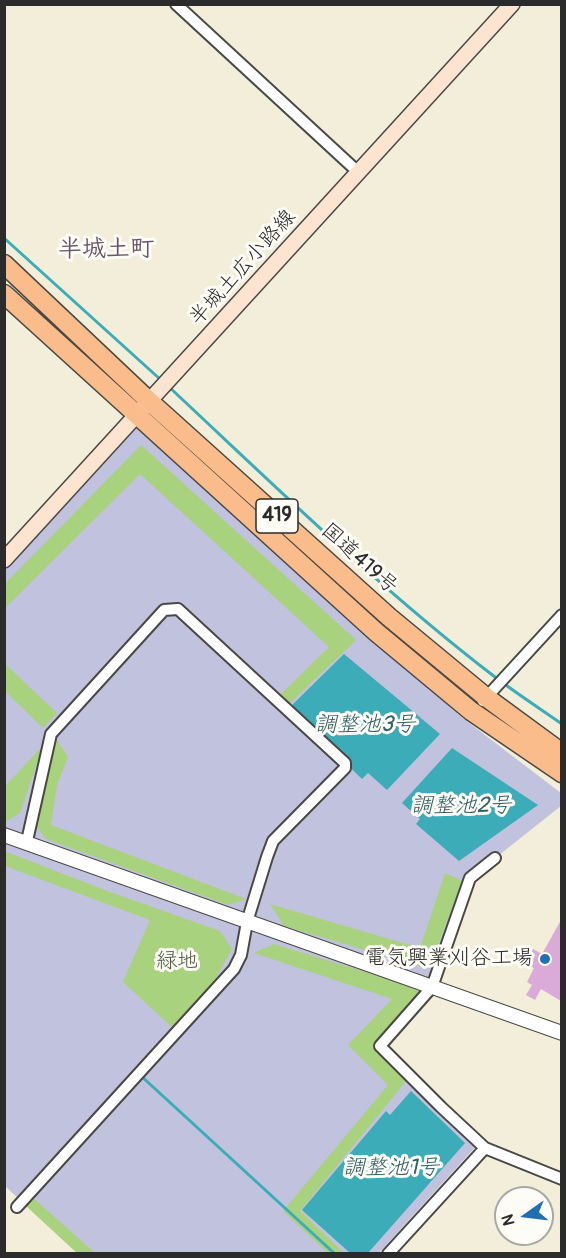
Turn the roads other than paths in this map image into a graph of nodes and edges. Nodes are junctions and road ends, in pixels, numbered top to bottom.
1 (176, 4) edge
2 (512, 4) edge
3 (358, 172) junction
4 (4, 264) edge
5 (4, 294) edge
6 (154, 396) junction
7 (4, 560) edge
8 (561, 615) edge
9 (487, 698) junction
10 (471, 711) junction
11 (561, 753) edge
12 (561, 773) edge
13 (4, 835) edge
14 (27, 841) junction
15 (495, 858) dead end
16 (247, 922) junction
17 (432, 987) junction
18 (561, 1033) edge
19 (485, 1148) junction
20 (561, 1179) edge
21 (17, 1207) dead end
22 (388, 1254) edge

1 - 3 street
2 - 3 main road, 半城土広小路線
3 - 6 main road, 半城土広小路線
4 - 6 highway, 国道419号 / 419
5 - 6 highway, 国道419号 / 419
6 - 7 main road, 半城土広小路線
6 - 9 highway, 国道419号 / 419
6 - 10 highway, 国道419号 / 419
8 - 9 street
9 - 10 street
9 - 11 highway, 国道419号 / 419
10 - 12 highway, 国道419号 / 419
13 - 14 street
14 - 16 street
14 - 16 street
15 - 17 street
16 - 17 street
16 - 21 street
17 - 18 street
17 - 19 street
19 - 20 street
19 - 22 street

